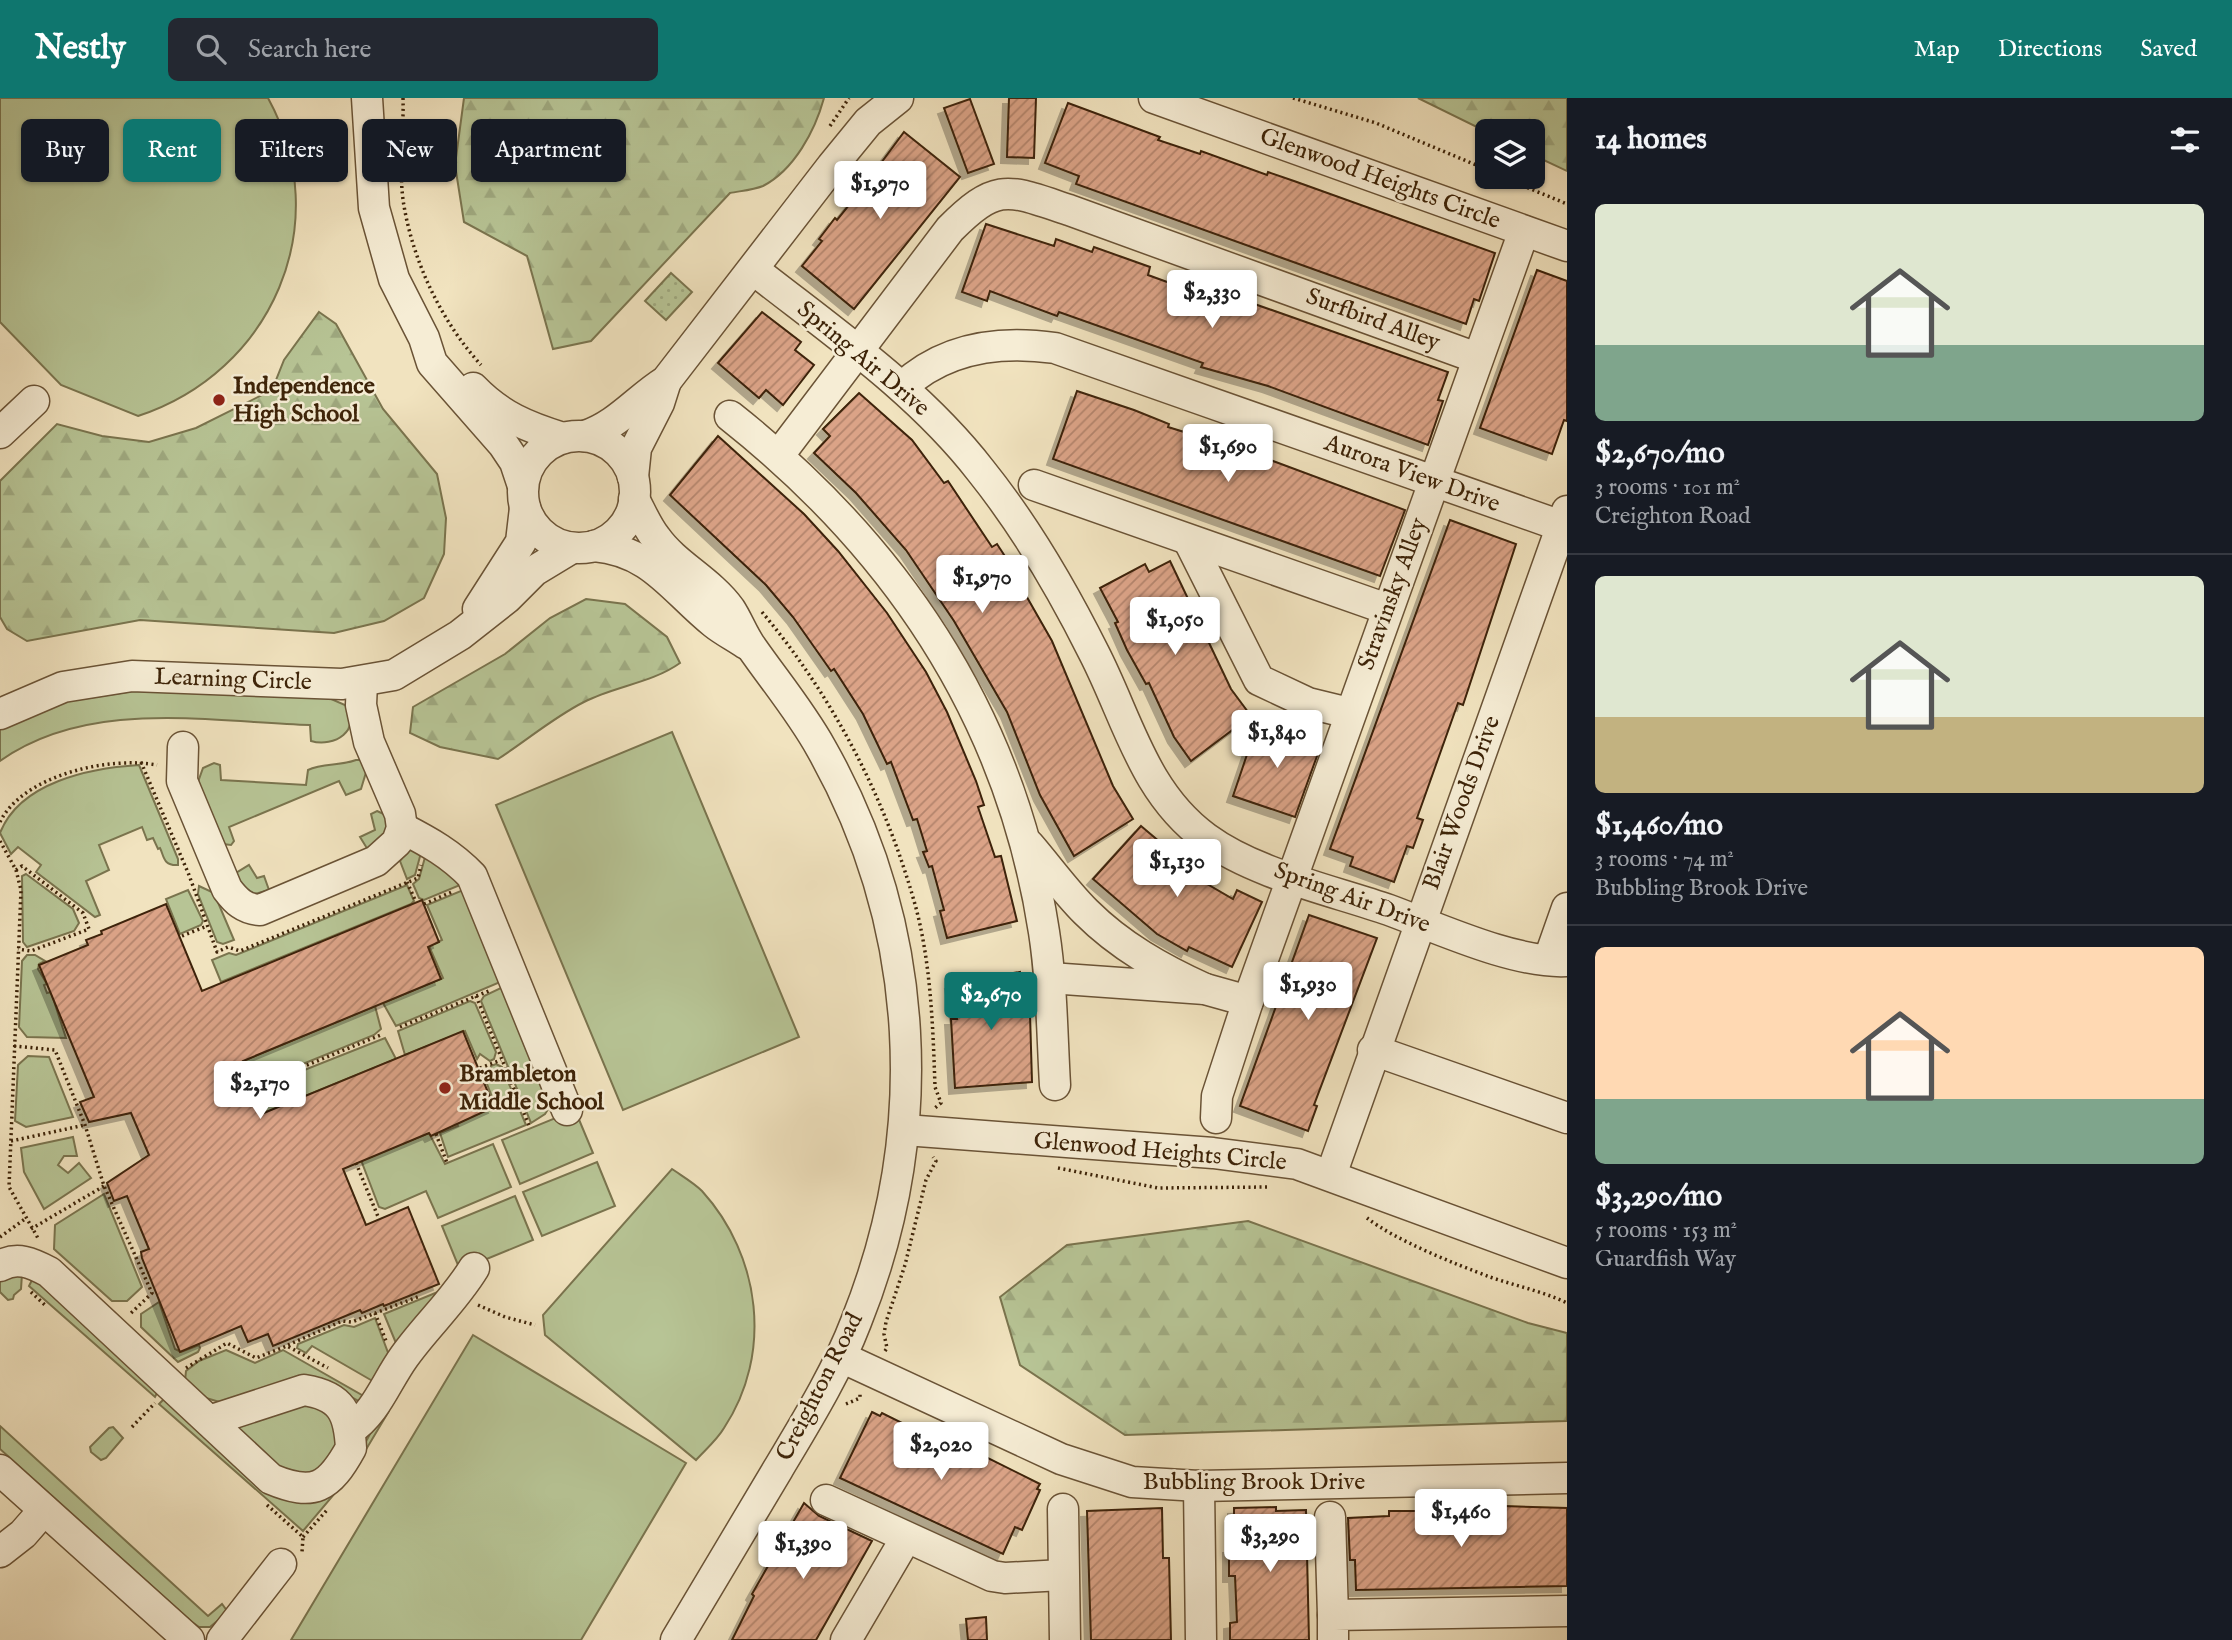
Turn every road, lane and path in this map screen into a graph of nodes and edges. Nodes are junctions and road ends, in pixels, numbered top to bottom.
1 (367, 98) edge
2 (403, 98) edge
3 (898, 98) edge
4 (1154, 98) edge
5 (1293, 98) edge
6 (1475, 164) edge
7 (1531, 189) edge
8 (1567, 204) edge
9 (1524, 231) junction
10 (1567, 246) edge
11 (754, 270) junction
12 (424, 338) junction
13 (857, 351) junction
14 (1477, 358) junction
15 (485, 368) dead end
16 (666, 381) junction
17 (902, 387) junction
18 (34, 401) dead end
19 (730, 416) dead end
20 (0, 433) edge
21 (574, 437) junction
22 (779, 454) junction
23 (1434, 482) junction
24 (1034, 485) dead end
25 (634, 488) junction
26 (524, 497) junction
27 (1565, 522) edge
28 (1189, 541) junction
29 (583, 547) junction
30 (758, 607) dead end
31 (1387, 609) junction
32 (460, 635) junction
33 (750, 646) junction
34 (362, 682) junction
35 (1349, 713) junction
36 (0, 714) edge
37 (182, 758) joint
38 (141, 762) junction
39 (0, 822) edge
40 (414, 834) junction
41 (1024, 839) junction
42 (0, 841) edge
43 (16, 870) junction
44 (1292, 878) junction
45 (407, 882) junction
46 (464, 886) dead end
47 (416, 902) dead end
48 (424, 904) dead end
49 (1567, 908) edge
50 (1418, 922) junction
51 (207, 926) junction
52 (182, 936) dead end
53 (18, 949) junction
54 (1558, 960) edge
55 (1050, 978) junction
56 (514, 980) junction
57 (1205, 989) junction
58 (476, 996) junction
59 (1248, 1001) junction
60 (400, 1027) dead end
61 (383, 1034) dead end
62 (14, 1046) junction
63 (1373, 1050) junction
64 (502, 1060) junction
65 (481, 1068) dead end
66 (261, 1084) dead end
67 (1055, 1086) dead end
68 (567, 1110) dead end
69 (1216, 1118) dead end
70 (1567, 1118) edge
71 (85, 1125) junction
72 (530, 1128) dead end
73 (919, 1131) junction
74 (436, 1134) dead end
75 (11, 1141) junction
76 (948, 1158) dead end
77 (936, 1161) junction
78 (356, 1163) dead end
79 (447, 1163) dead end
80 (1050, 1167) dead end
81 (1331, 1175) junction
82 (104, 1186) junction
83 (1274, 1187) dead end
84 (1360, 1212) dead end
85 (25, 1219) junction
86 (379, 1219) dead end
87 (31, 1229) junction
88 (0, 1237) edge
89 (32, 1263) junction
90 (1567, 1263) edge
91 (0, 1266) edge
92 (466, 1280) joint
93 (426, 1293) dead end
94 (1567, 1303) edge
95 (56, 1315) dead end
96 (125, 1320) dead end
97 (535, 1325) dead end
98 (287, 1346) junction
99 (841, 1357) junction
100 (331, 1370) dead end
101 (182, 1372) dead end
102 (871, 1372) junction
103 (144, 1395) dead end
104 (840, 1412) dead end
105 (164, 1413) dead end
106 (209, 1420) junction
107 (350, 1430) junction
108 (0, 1470) edge
109 (1567, 1478) edge
110 (1199, 1486) junction
111 (827, 1500) dead end
112 (263, 1502) dead end
113 (330, 1507) dead end
114 (1063, 1509) dead end
115 (44, 1510) junction
116 (1330, 1517) dead end
117 (303, 1537) junction
118 (906, 1538) junction
119 (0, 1552) edge
120 (291, 1563) joint
121 (1063, 1575) junction
122 (1567, 1611) edge
123 (1333, 1628) edge
124 (189, 1640) edge
125 (222, 1640) edge
126 (676, 1640) edge
127 (846, 1640) edge
128 (1065, 1640) edge
129 (1201, 1640) edge

1 - 12 street, Creighton Road
2 - 15 path
3 - 11 street
4 - 9 street, Glenwood Heights Circle
5 - 6 path
7 - 8 path
9 - 10 street, Glenwood Heights Circle
9 - 14 street, Stravinsky Alley
11 - 13 street, Spring Air Drive
11 - 16 street
12 - 21 street, Creighton Road
12 - 26 street, Creighton Road
13 - 14 street, Surfbird Alley
13 - 17 street, Spring Air Drive
13 - 22 street, Surfbird Alley
14 - 23 street, Stravinsky Alley
16 - 21 street
16 - 25 street
17 - 23 street, Aurora View Drive
17 - 44 street, Spring Air Drive
18 - 20 street
19 - 22 street
21 - 25 street, Creighton Road
21 - 26 street
22 - 41 street
23 - 27 street, Aurora View Drive
23 - 31 street, Stravinsky Alley
24 - 28 street
25 - 29 street
25 - 33 street, Creighton Road
26 - 29 street, Creighton Road
26 - 32 street, Learning Circle
27 - 50 street, Blair Woods Drive
28 - 31 street
28 - 35 street
29 - 32 street, Learning Circle
29 - 33 street, Creighton Road
30 - 73 path
31 - 35 street, Stravinsky Alley
32 - 34 street, Learning Circle
33 - 73 street, Creighton Road
34 - 36 street, Learning Circle
34 - 40 street
35 - 44 street, Stravinsky Alley
37 - 38 path
37 - 40 street
38 - 39 path
38 - 51 path
40 - 45 path
40 - 56 street
41 - 55 street
41 - 57 street
42 - 43 path
43 - 53 path
43 - 53 path
44 - 50 street, Spring Air Drive
44 - 59 street, Stravinsky Alley
45 - 47 path
45 - 51 path
46 - 48 path
49 - 54 street
50 - 54 street, Spring Air Drive
50 - 63 street, Blair Woods Drive
51 - 52 path
53 - 62 path
55 - 57 street
55 - 67 street
56 - 58 path
56 - 68 street
57 - 59 street
58 - 60 path
58 - 64 path
59 - 69 street, Stravinsky Alley
61 - 66 path
62 - 71 path
62 - 75 path
63 - 70 street
63 - 81 street, Blair Woods Drive
64 - 65 path
64 - 72 path
71 - 75 path
71 - 82 path
73 - 77 path
73 - 81 street, Glenwood Heights Circle
73 - 99 street, Creighton Road
74 - 79 path
75 - 85 path
76 - 77 path
77 - 102 path
78 - 86 path
80 - 83 path
81 - 90 street, Glenwood Heights Circle
82 - 87 path
82 - 96 path
84 - 94 path
85 - 87 path
85 - 88 path
87 - 89 path
89 - 91 street
89 - 95 path
89 - 106 street
92 - 97 path
92 - 107 street
93 - 98 path
98 - 100 path
98 - 101 path
99 - 102 street, Bubbling Brook Drive
99 - 126 street, Creighton Road
102 - 104 path
102 - 110 street, Bubbling Brook Drive
103 - 105 path
106 - 107 street
106 - 107 street
108 - 115 street
109 - 110 street, Bubbling Brook Drive
110 - 129 street
111 - 118 street
112 - 117 path
113 - 117 path
114 - 121 street
115 - 119 street
115 - 124 street
116 - 123 street
117 - 120 path
118 - 121 street
118 - 127 street
120 - 125 street
121 - 128 street
122 - 123 street

